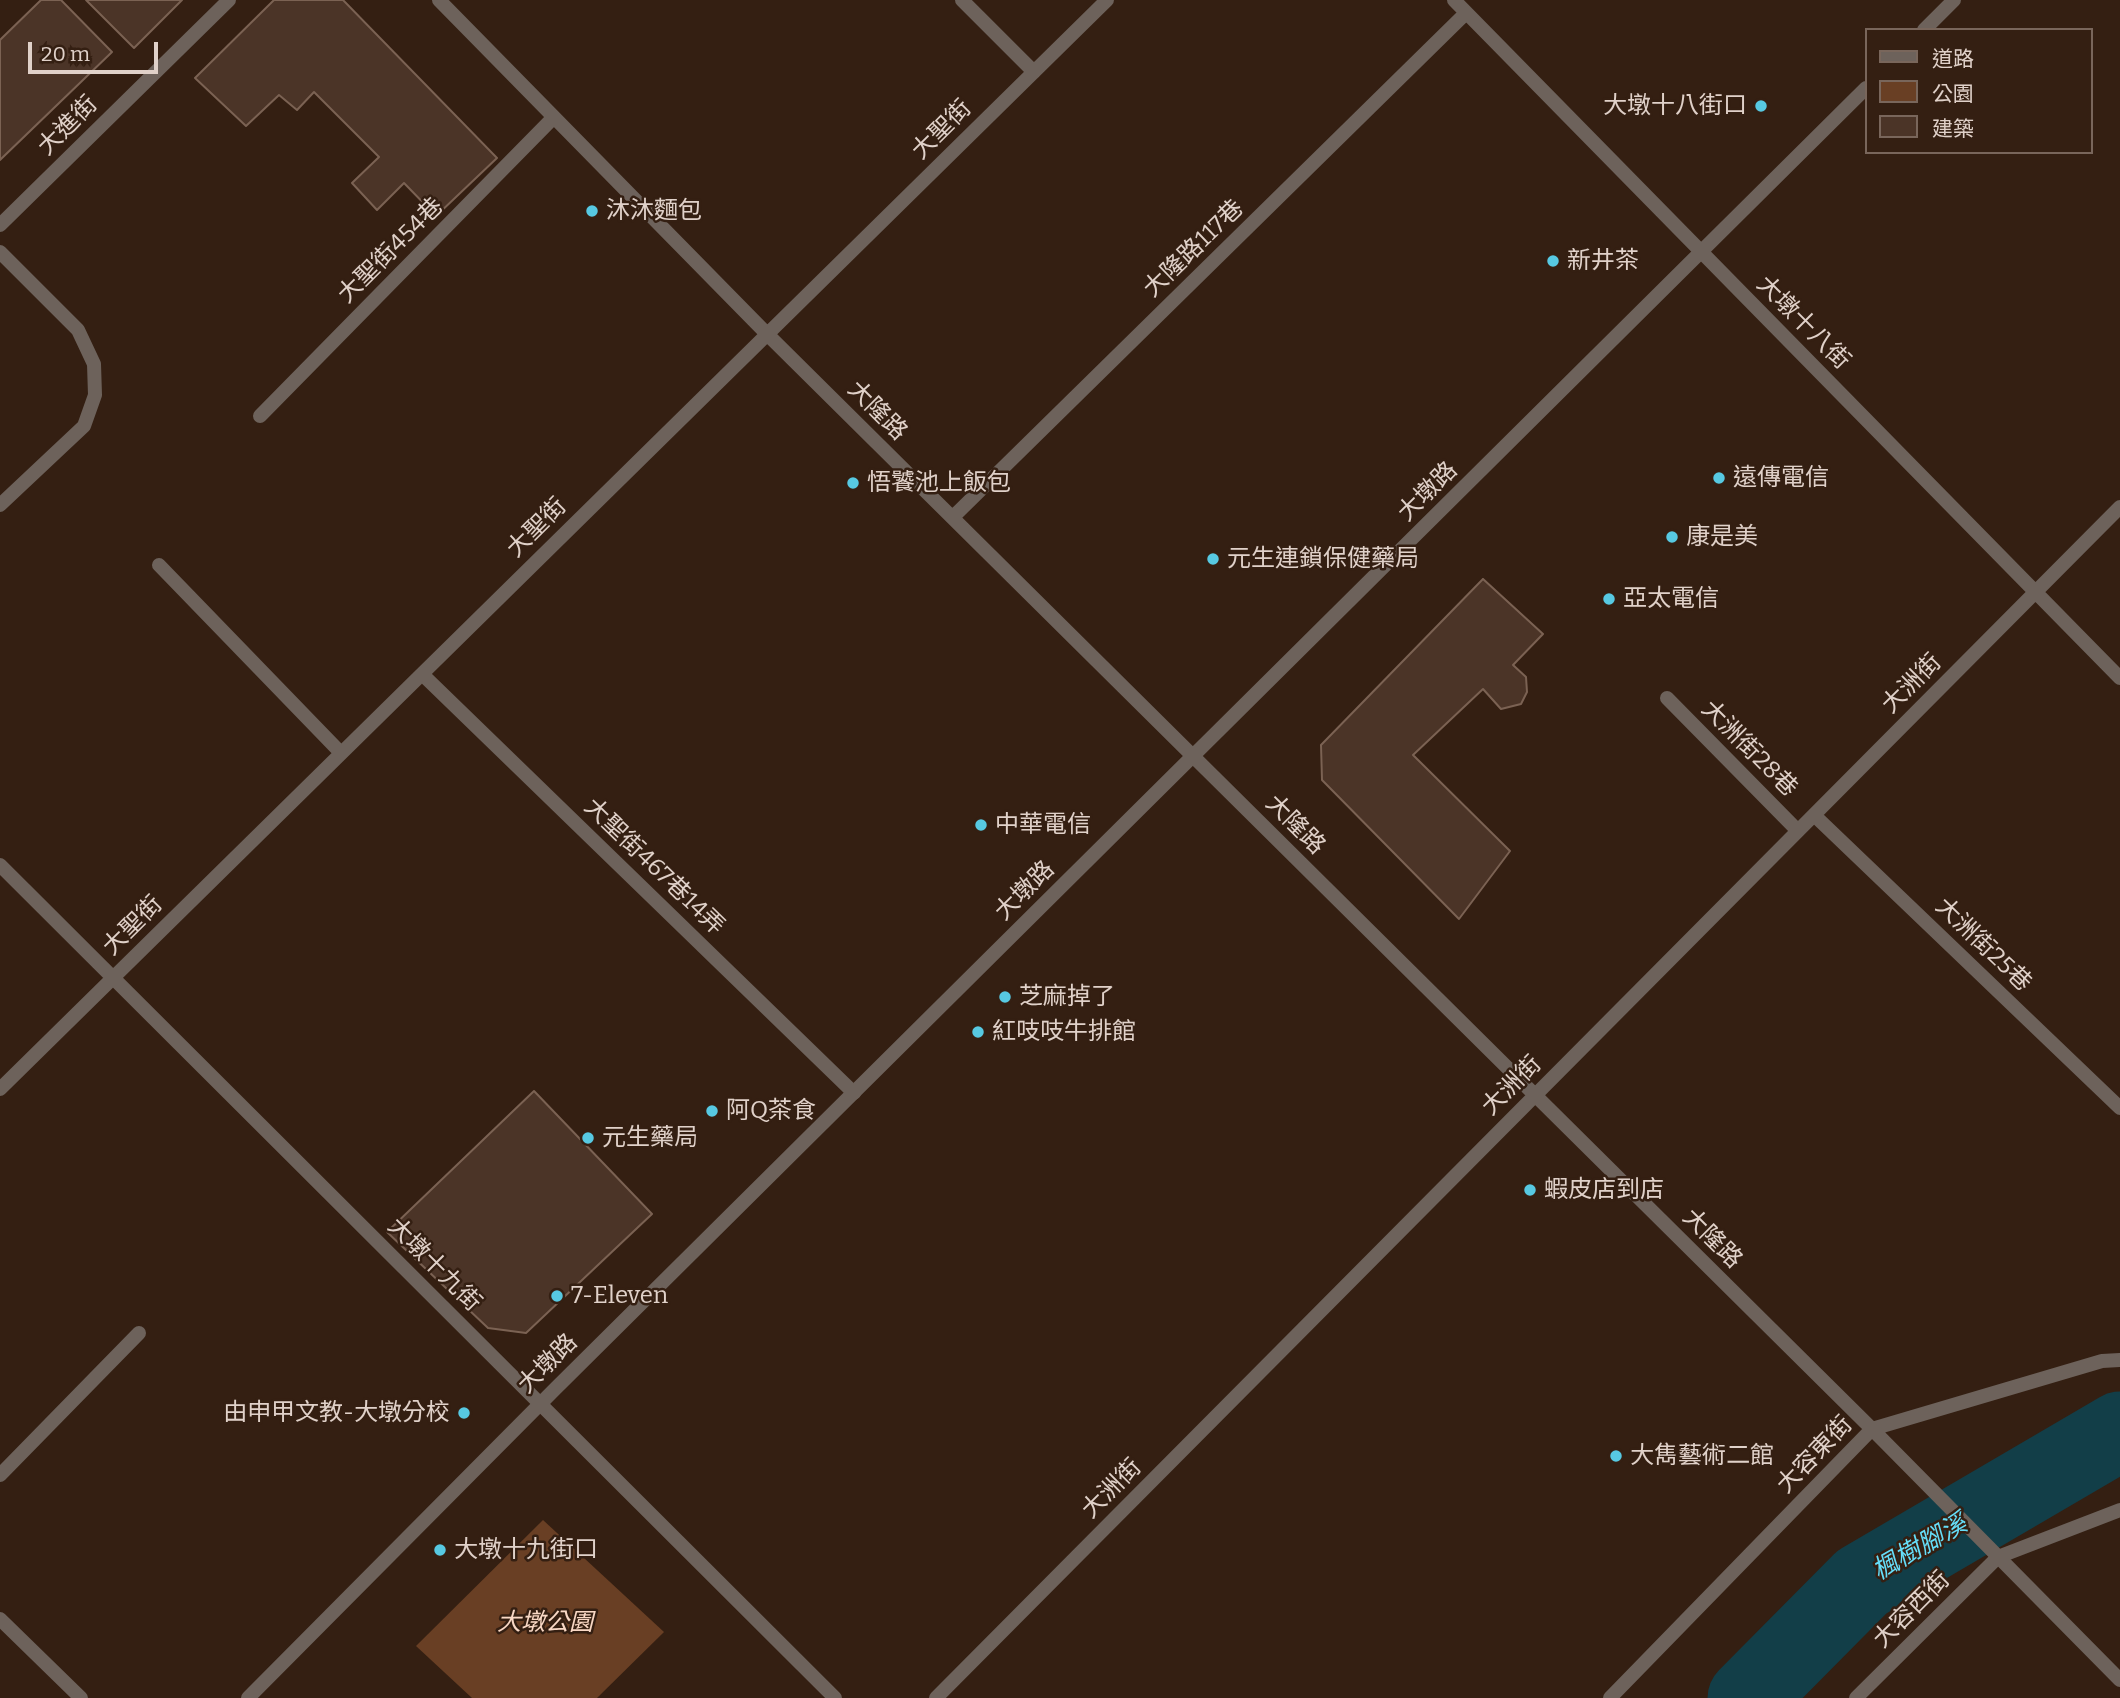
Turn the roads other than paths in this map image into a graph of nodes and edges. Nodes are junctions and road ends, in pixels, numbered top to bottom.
1 (229, 0) edge
2 (439, 0) edge
3 (962, 0) edge
4 (1107, 0) edge
5 (1454, 0) edge
6 (1954, 0) edge
7 (1466, 13) junction
8 (1926, 28) edge
9 (1034, 72) junction
10 (1864, 90) edge
11 (554, 117) junction
12 (0, 226) edge
13 (0, 252) edge
14 (1702, 253) junction
15 (767, 334) junction
16 (260, 416) dead end
17 (0, 505) edge
18 (2120, 507) edge
19 (953, 517) junction
20 (159, 565) dead end
21 (2035, 592) junction
22 (422, 674) junction
23 (2120, 678) edge
24 (1667, 698) dead end
25 (341, 753) junction
26 (1193, 756) junction
27 (1814, 815) junction
28 (1798, 831) junction
29 (0, 865) edge
30 (113, 978) junction
31 (0, 1088) edge
32 (854, 1093) junction
33 (1535, 1095) junction
34 (2120, 1108) edge
35 (139, 1333) dead end
36 (2120, 1360) edge
37 (540, 1403) junction
38 (1872, 1429) junction
39 (0, 1475) edge
40 (2120, 1510) edge
41 (1998, 1557) junction
42 (0, 1619) edge
43 (2120, 1680) edge
44 (81, 1698) edge
45 (248, 1698) edge
46 (835, 1698) edge
47 (936, 1698) edge
48 (1610, 1698) edge
49 (1856, 1698) edge

1 - 12 street, 大進街
2 - 11 street, 大隆路
3 - 9 street
4 - 9 street, 大聖街
5 - 7 street, 大墩十八街
6 - 8 street
7 - 14 street, 大墩十八街
7 - 19 street, 大隆路117巷
9 - 15 street, 大聖街
10 - 14 street, 大墩路
11 - 15 street, 大隆路
11 - 16 street, 大聖街454巷
13 - 17 street
14 - 21 street, 大墩十八街
14 - 26 street, 大墩路
15 - 19 street, 大隆路
15 - 22 street, 大聖街
18 - 21 street, 大洲街
19 - 26 street, 大隆路
20 - 25 street
21 - 23 street, 大墩十八街
21 - 27 street, 大洲街
22 - 25 street, 大聖街
22 - 32 street, 大聖街467巷14弄
24 - 28 street, 大洲街28巷
25 - 30 street, 大聖街
26 - 32 street, 大墩路
26 - 33 street, 大隆路
27 - 28 street, 大洲街
27 - 34 street, 大洲街25巷
28 - 33 street, 大洲街
29 - 30 street, 大墩十九街
30 - 31 street, 大聖街
30 - 37 street, 大墩十九街
32 - 37 street, 大墩路
33 - 38 street, 大隆路
33 - 47 street, 大洲街
35 - 39 street
36 - 38 street, 大容東街
37 - 45 street, 大墩路
37 - 46 street, 大墩十九街
38 - 41 street, 大隆路
38 - 48 street, 大容東街
40 - 41 street, 大容西街
41 - 43 street, 大隆路
41 - 49 street, 大容西街
42 - 44 street

